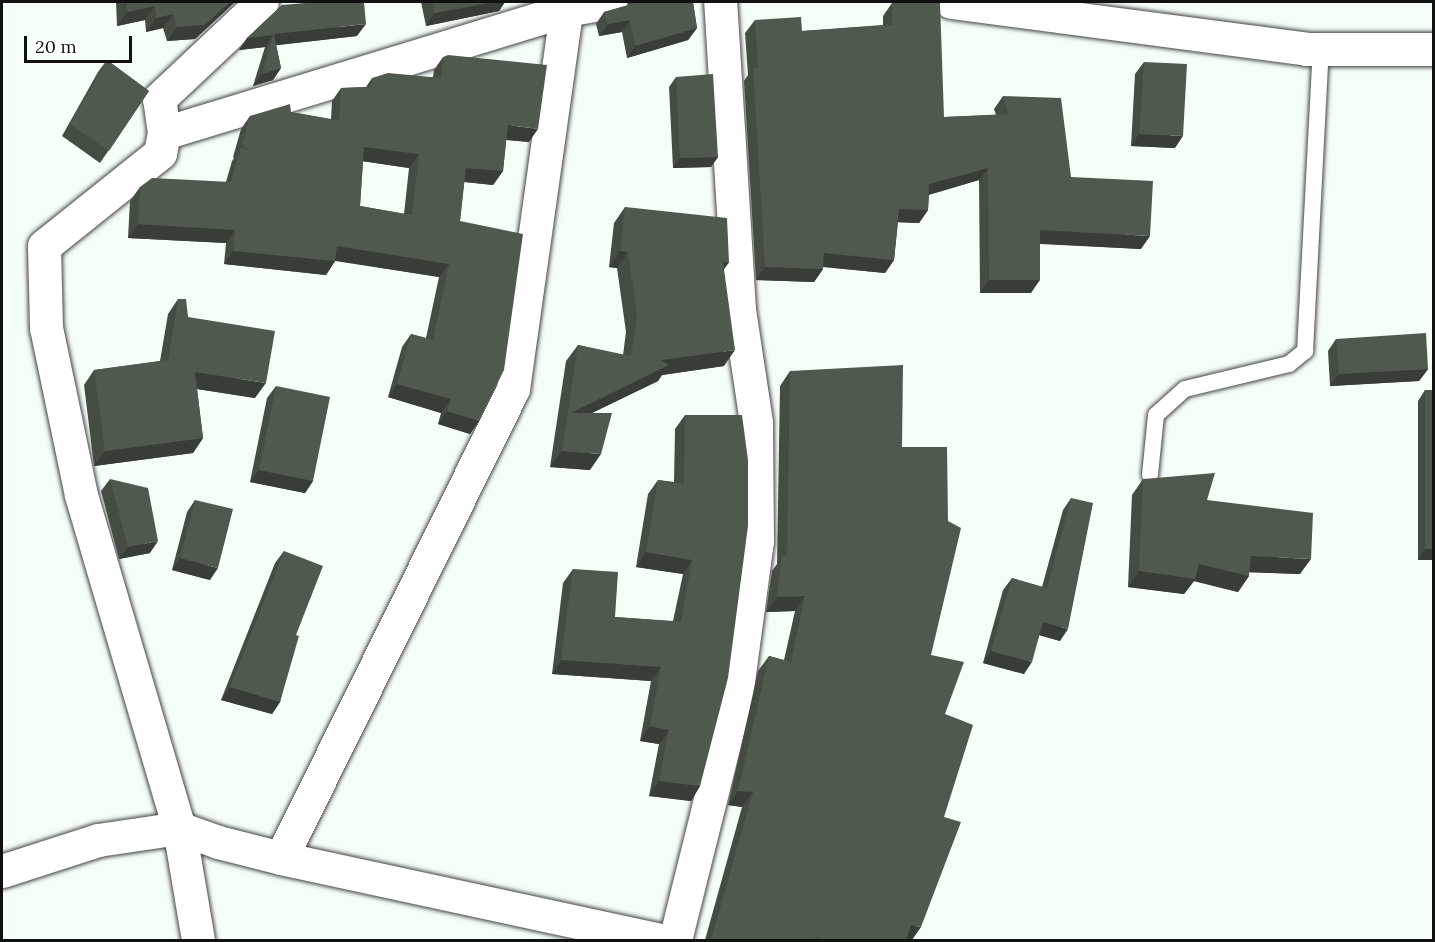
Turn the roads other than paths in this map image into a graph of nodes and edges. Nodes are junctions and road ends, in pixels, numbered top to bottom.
1 (262, 2) edge
2 (610, 2) edge
3 (720, 2) edge
4 (951, 2) edge
5 (566, 10) junction
6 (1321, 48) junction
7 (1434, 49) edge
8 (164, 134) junction
9 (1150, 475) dead end
10 (179, 828) junction
11 (281, 858) junction
12 (2, 871) edge
13 (198, 940) edge
14 (661, 940) edge
15 (675, 940) edge

1 - 8 street
2 - 5 street
3 - 15 street
4 - 6 street
5 - 8 street
5 - 11 street
6 - 7 street
6 - 9 lane
8 - 10 street
10 - 11 street
10 - 12 street
10 - 13 street
11 - 14 street

